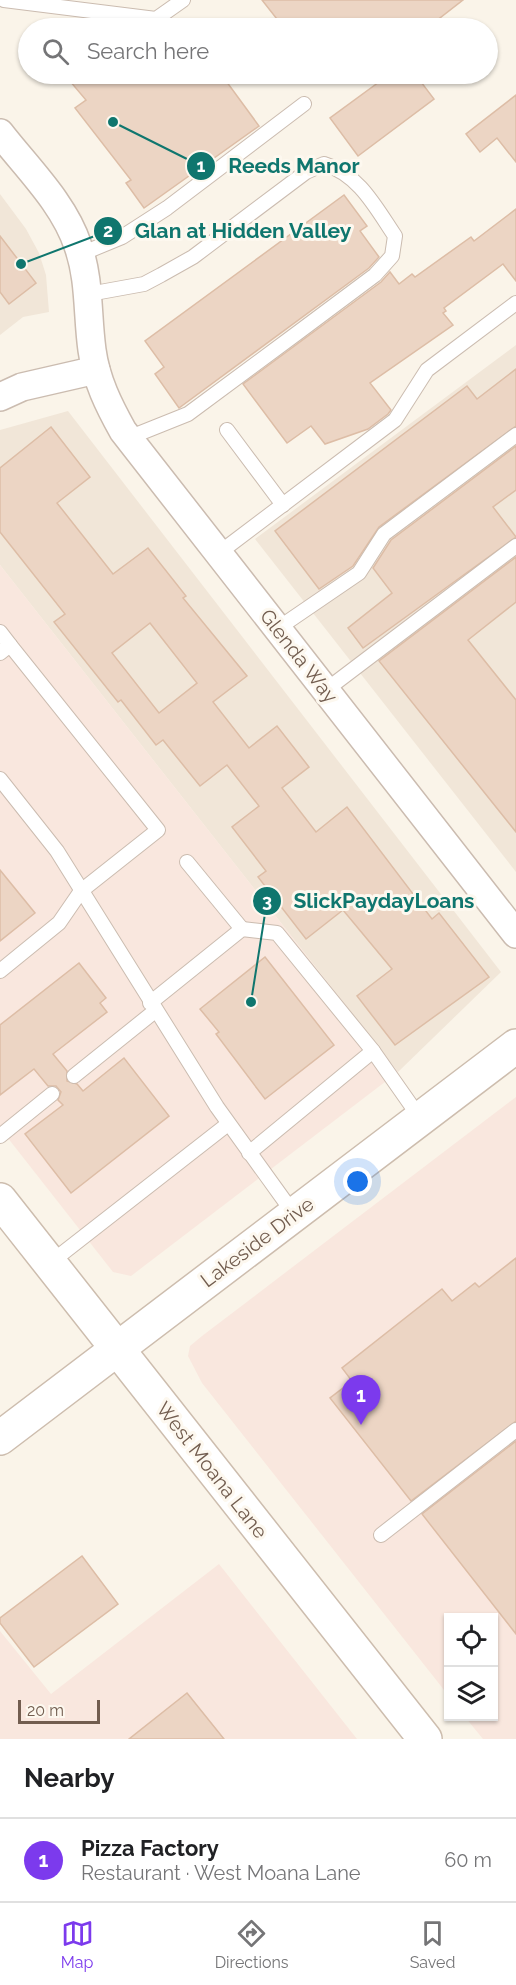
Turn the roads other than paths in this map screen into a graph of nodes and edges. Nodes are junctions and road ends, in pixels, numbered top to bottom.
1 (4, 0) edge
2 (183, 0) edge
3 (148, 18) edge
4 (157, 18) edge
5 (304, 104) dead end
6 (0, 133) edge
7 (79, 249) junction
8 (89, 294) junction
9 (516, 303) edge
10 (96, 370) junction
11 (0, 397) edge
12 (227, 430) dead end
13 (516, 435) edge
14 (128, 438) junction
15 (283, 505) junction
16 (516, 546) edge
17 (219, 554) junction
18 (278, 628) junction
19 (0, 632) edge
20 (5, 649) edge
21 (326, 690) junction
22 (0, 779) edge
23 (187, 862) dead end
24 (81, 891) junction
25 (242, 929) junction
26 (516, 934) edge
27 (0, 971) edge
28 (153, 1007) junction
29 (516, 1046) edge
30 (373, 1051) junction
31 (74, 1076) dead end
32 (52, 1094) dead end
33 (420, 1118) junction
34 (228, 1124) junction
35 (0, 1136) edge
36 (249, 1153) junction
37 (0, 1200) edge
38 (294, 1214) junction
39 (50, 1263) junction
40 (116, 1348) junction
41 (516, 1430) edge
42 (0, 1438) edge
43 (381, 1535) dead end
44 (424, 1739) edge

1 - 3 lane
2 - 4 lane
5 - 7 lane
6 - 7 street
7 - 8 street, Glenda Way
8 - 10 street, Glenda Way
8 - 14 lane
9 - 15 lane
10 - 11 street
10 - 14 street, Glenda Way
12 - 15 lane
13 - 18 lane
14 - 17 street, Glenda Way
15 - 17 lane
16 - 21 lane
17 - 18 street, Glenda Way
18 - 21 street, Glenda Way
19 - 20 lane
20 - 24 lane
21 - 26 street, Glenda Way
22 - 24 lane
23 - 25 lane
24 - 27 lane
24 - 28 lane
25 - 28 lane
25 - 30 lane
28 - 31 lane
28 - 34 lane
29 - 33 main road, Lakeside Drive
30 - 33 lane
30 - 36 lane
32 - 35 lane
33 - 38 main road, Lakeside Drive
34 - 36 lane
34 - 39 lane
36 - 38 lane
37 - 39 main road, West Moana Lane
38 - 40 main road, Lakeside Drive
39 - 40 main road, West Moana Lane
40 - 42 main road, Lakeside Drive
40 - 44 main road, West Moana Lane
41 - 43 lane

